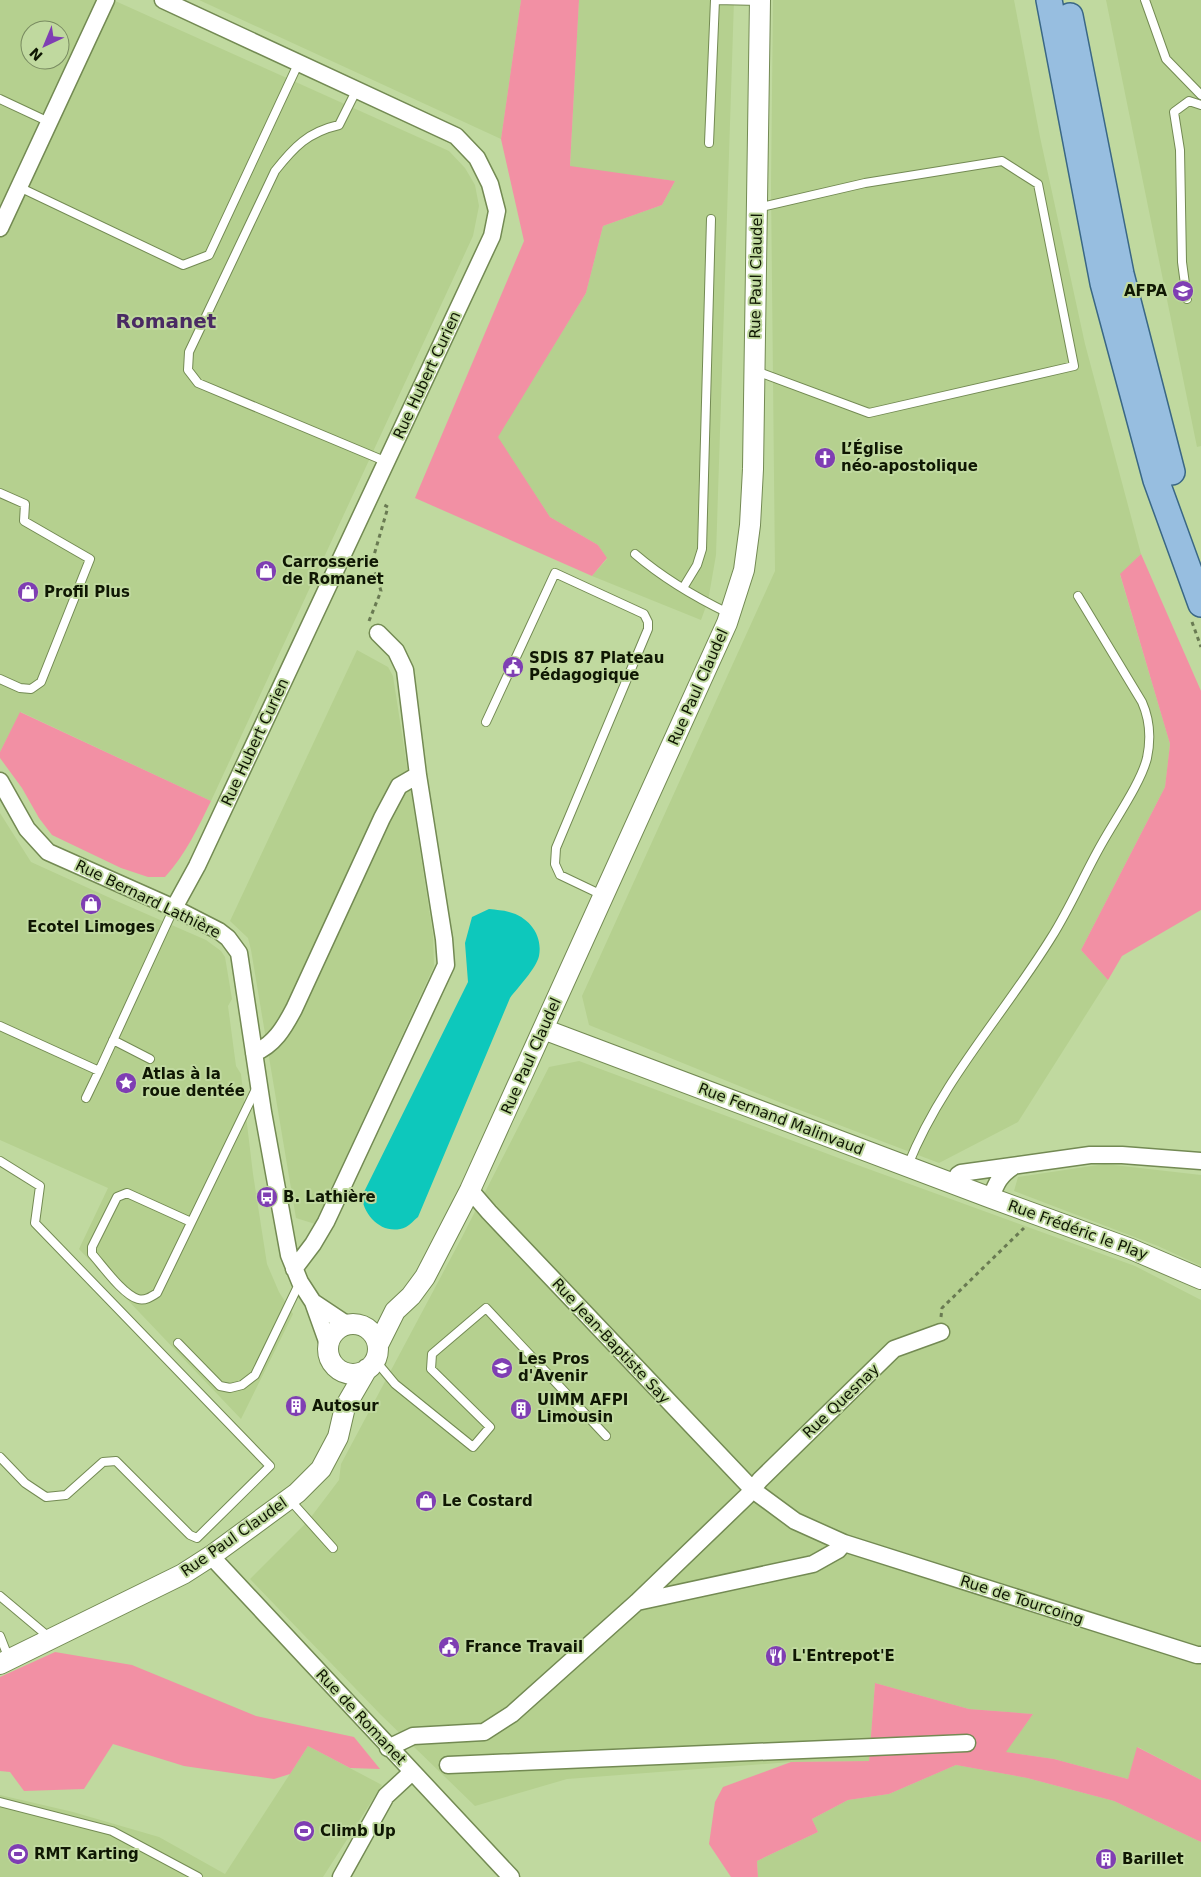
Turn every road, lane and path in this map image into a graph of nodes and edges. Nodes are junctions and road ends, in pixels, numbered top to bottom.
1 (106, 0) edge
2 (163, 0) edge
3 (715, 0) edge
4 (760, 0) edge
5 (1049, 0) edge
6 (1067, 0) edge
7 (1145, 0) edge
8 (299, 62) junction
9 (357, 89) junction
10 (1201, 95) edge
11 (0, 99) edge
12 (1201, 105) edge
13 (49, 122) junction
14 (709, 143) dead end
15 (19, 187) junction
16 (757, 208) junction
17 (712, 219) dead end
18 (0, 228) edge
19 (1188, 299) dead end
20 (754, 371) junction
21 (387, 462) junction
22 (0, 493) edge
23 (370, 498) junction
24 (636, 554) dead end
25 (1201, 554) edge
26 (683, 588) junction
27 (1078, 596) dead end
28 (1201, 604) edge
29 (730, 614) junction
30 (373, 628) joint
31 (0, 679) edge
32 (486, 722) dead end
33 (418, 775) junction
34 (0, 781) edge
35 (604, 896) junction
36 (174, 908) junction
37 (0, 1026) edge
38 (543, 1029) junction
39 (113, 1040) junction
40 (254, 1053) junction
41 (150, 1059) dead end
42 (99, 1071) junction
43 (258, 1083) junction
44 (86, 1098) dead end
45 (0, 1161) edge
46 (1201, 1161) edge
47 (1016, 1165) junction
48 (907, 1167) junction
49 (953, 1184) junction
50 (470, 1190) junction
51 (990, 1198) junction
52 (191, 1222) junction
53 (1024, 1228) dead end
54 (297, 1276) junction
55 (1201, 1278) edge
56 (313, 1302) junction
57 (394, 1311) junction
58 (353, 1324) junction
59 (941, 1332) joint
60 (178, 1343) dead end
61 (328, 1344) junction
62 (373, 1358) junction
63 (336, 1367) junction
64 (345, 1407) junction
65 (606, 1436) dead end
66 (0, 1457) edge
67 (753, 1490) junction
68 (289, 1499) junction
69 (844, 1543) junction
70 (333, 1548) dead end
71 (211, 1556) junction
72 (0, 1596) edge
73 (637, 1602) junction
74 (0, 1636) edge
75 (51, 1639) junction
76 (1201, 1655) edge
77 (5, 1662) edge
78 (967, 1743) dead end
79 (388, 1748) junction
80 (448, 1765) dead end
81 (412, 1772) junction
82 (0, 1802) edge
83 (198, 1877) edge
84 (340, 1877) edge
85 (512, 1877) edge

1 - 13 street
2 - 8 street, Rue Hubert Curien
3 - 4 lane
3 - 14 lane
4 - 16 street, Rue Paul Claudel
5 - 28 main road
6 - 25 main road
7 - 10 lane
8 - 9 street, Rue Hubert Curien
8 - 15 lane
9 - 21 street, Rue Hubert Curien
9 - 21 lane
11 - 13 lane
12 - 19 lane
13 - 15 street
15 - 18 street
16 - 20 street, Rue Paul Claudel
16 - 20 lane
17 - 26 lane
20 - 29 street, Rue Paul Claudel
21 - 23 street, Rue Hubert Curien
22 - 31 lane
23 - 30 path
23 - 36 street, Rue Hubert Curien
24 - 26 lane
26 - 29 lane
27 - 48 lane
29 - 35 street, Rue Paul Claudel
30 - 33 street
32 - 35 lane
33 - 40 street
33 - 54 street
34 - 36 street, Rue Bernard Lathière
35 - 38 street, Rue Paul Claudel
36 - 39 lane
36 - 40 street, Rue Bernard Lathière
37 - 42 lane
38 - 48 street, Rue Fernand Malinvaud
38 - 50 street, Rue Paul Claudel
39 - 41 lane
39 - 42 lane
40 - 43 street, Rue Bernard Lathière
42 - 44 lane
43 - 52 lane
43 - 54 street, Rue Bernard Lathière
45 - 66 lane
46 - 47 street
47 - 49 street
47 - 51 street
48 - 49 street, Rue Fernand Malinvaud
49 - 51 street, Rue Frédéric le Play
50 - 57 street, Rue Paul Claudel
50 - 67 street, Rue Jean-Baptiste Say
51 - 55 street, Rue Frédéric le Play
52 - 52 lane
53 - 59 path
54 - 56 street, Rue Bernard Lathière
54 - 60 lane
56 - 58 street, Rue Bernard Lathière
56 - 61 street, Rue Bernard Lathière
57 - 58 street, Rue Paul Claudel
57 - 62 street, Rue Paul Claudel
58 - 61 street
58 - 62 street
59 - 67 street, Rue Quesnay
61 - 63 street
62 - 63 street
62 - 64 street, Rue Paul Claudel
62 - 65 lane
63 - 64 street, Rue Paul Claudel
64 - 68 street, Rue Paul Claudel
67 - 69 street, Rue de Tourcoing
67 - 73 street
68 - 70 lane
68 - 71 street, Rue Paul Claudel
69 - 73 street
69 - 76 street, Rue de Tourcoing
71 - 75 street, Rue Paul Claudel
71 - 79 street, Rue de Romanet
72 - 75 lane
73 - 79 street
74 - 77 lane
75 - 77 street, Rue Paul Claudel
78 - 80 street
79 - 81 street, Rue de Romanet
81 - 84 street
81 - 85 street, Rue de Romanet
82 - 83 lane

